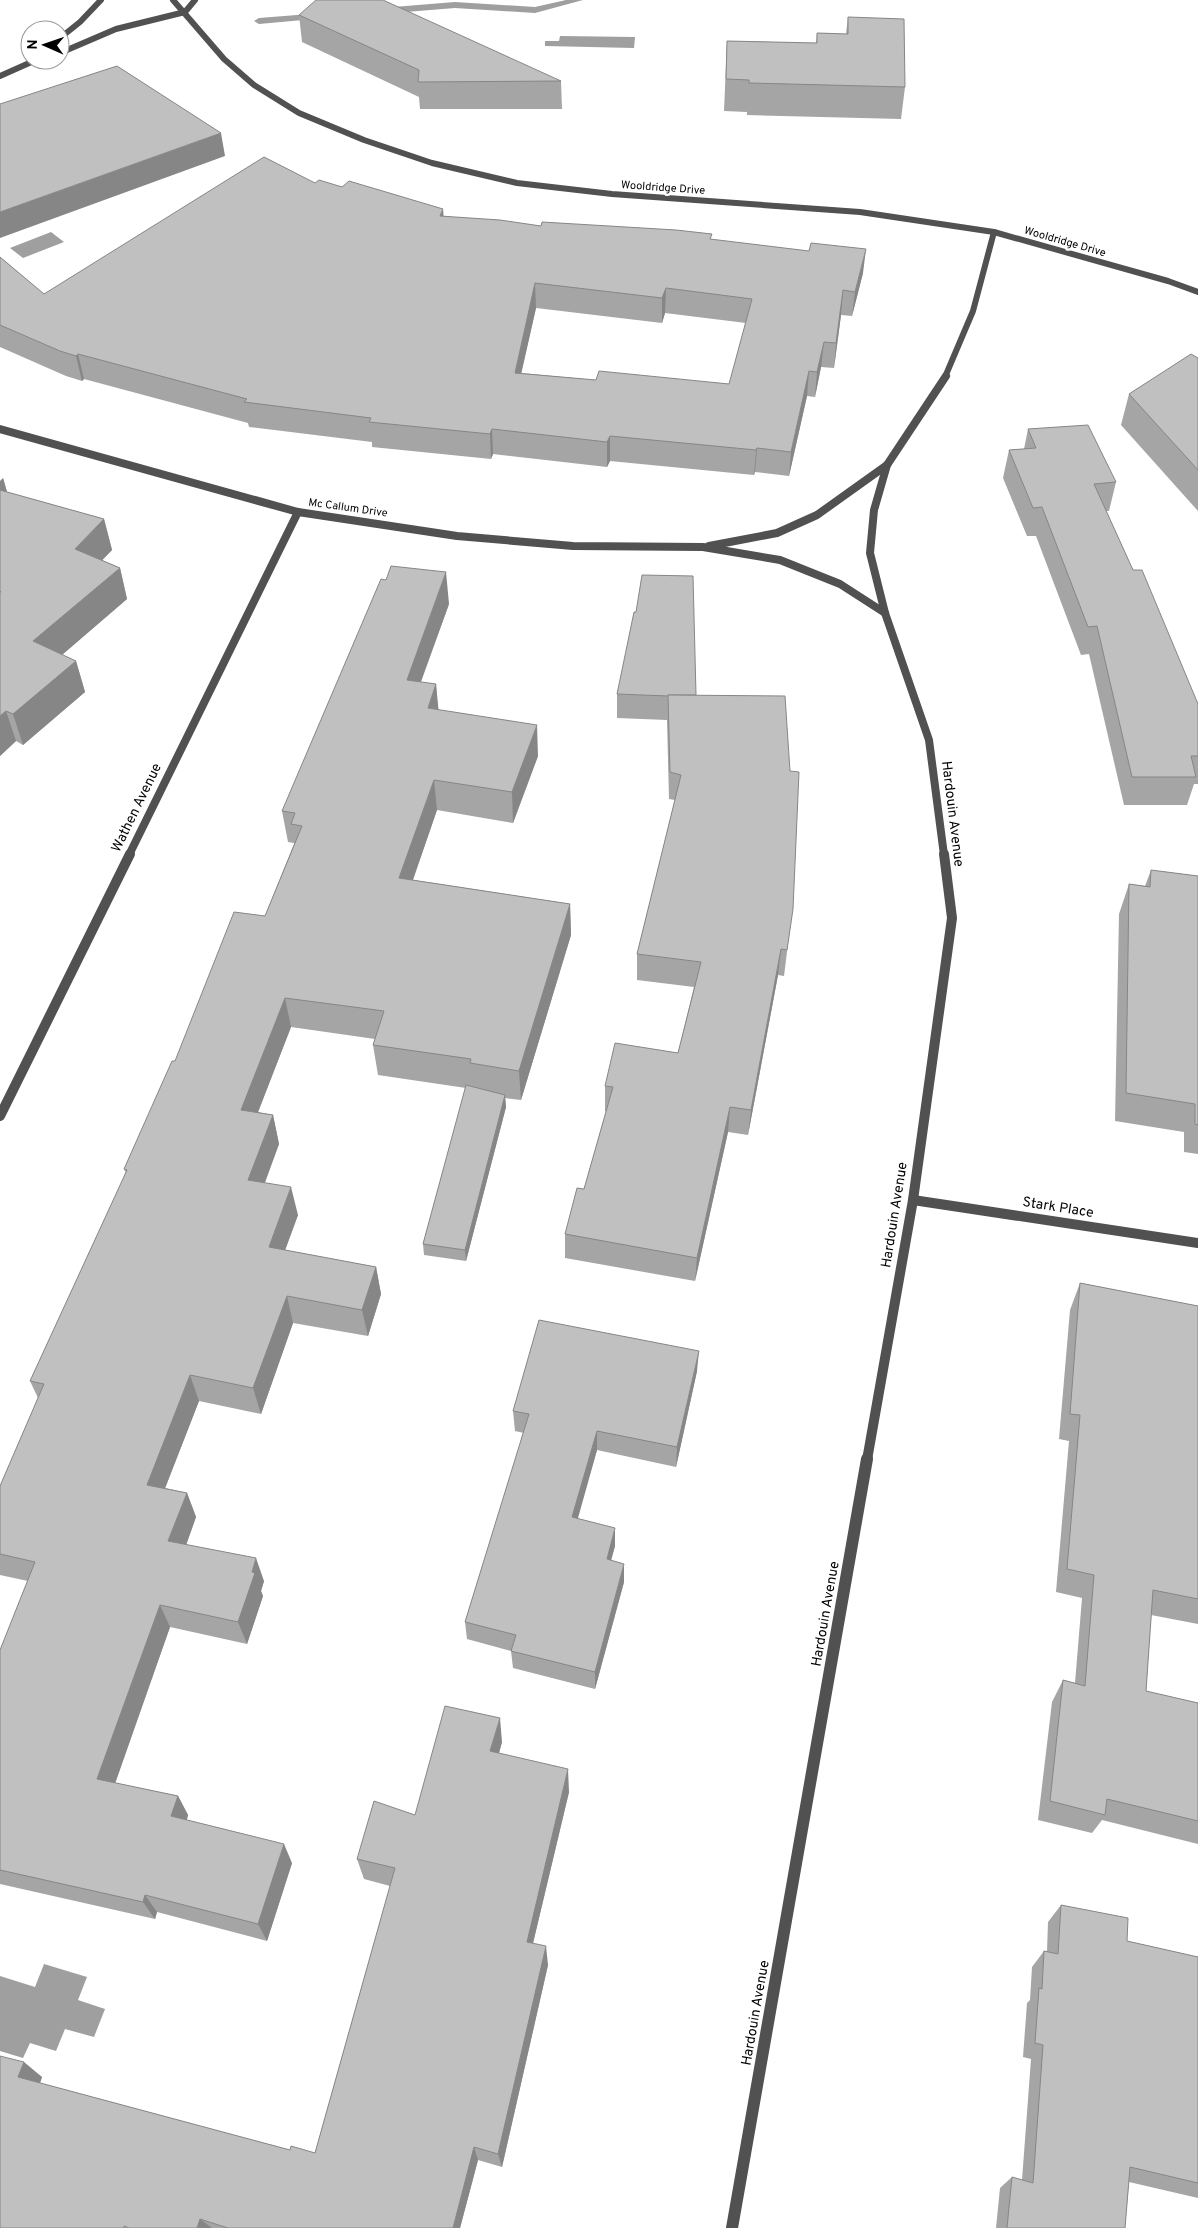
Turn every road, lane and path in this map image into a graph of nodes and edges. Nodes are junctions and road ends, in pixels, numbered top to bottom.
1 (101, 0) edge
2 (173, 0) edge
3 (195, 0) edge
4 (185, 12) junction
5 (70, 30) edge
6 (70, 49) edge
7 (20, 67) edge
8 (0, 76) edge
9 (994, 232) junction
10 (1198, 292) edge
11 (0, 429) edge
12 (887, 465) junction
13 (298, 512) junction
14 (703, 547) junction
15 (886, 613) junction
16 (0, 1116) edge
17 (913, 1200) junction
18 (1198, 1243) edge
19 (732, 2228) edge

1 - 5 street
2 - 4 street, Wooldridge Drive
3 - 4 street
4 - 6 street
4 - 9 street, Wooldridge Drive
7 - 8 street
9 - 10 street, Wooldridge Drive
9 - 12 street, Hardouin Avenue
11 - 13 street, Mc Callum Drive
12 - 14 street, Mc Callum Drive
12 - 15 street, Hardouin Avenue
13 - 14 street, Mc Callum Drive
13 - 16 street, Wathen Avenue
14 - 15 street, Mc Callum Drive
15 - 17 street, Hardouin Avenue
17 - 18 street, Stark Place
17 - 19 street, Hardouin Avenue

